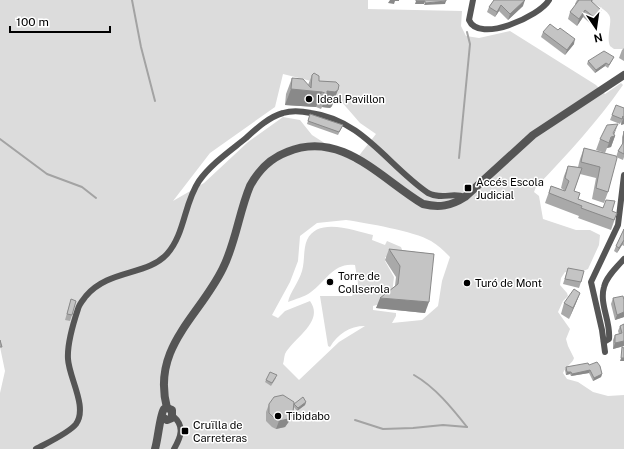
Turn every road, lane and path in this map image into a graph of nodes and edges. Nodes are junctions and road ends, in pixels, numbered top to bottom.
1 (473, 0) edge
2 (550, 0) edge
3 (624, 74) edge
4 (624, 176) edge
5 (465, 197) junction
6 (624, 260) edge
7 (604, 342) junction
8 (605, 352) dead end
9 (167, 408) junction
10 (173, 416) junction
11 (162, 417) junction
12 (36, 449) edge
13 (155, 449) edge
14 (174, 449) edge

1 - 2 street
3 - 5 street
4 - 7 street
5 - 9 street
5 - 12 street
6 - 7 street
7 - 8 street
9 - 10 street
9 - 11 street
10 - 11 street
10 - 14 street
11 - 13 street

